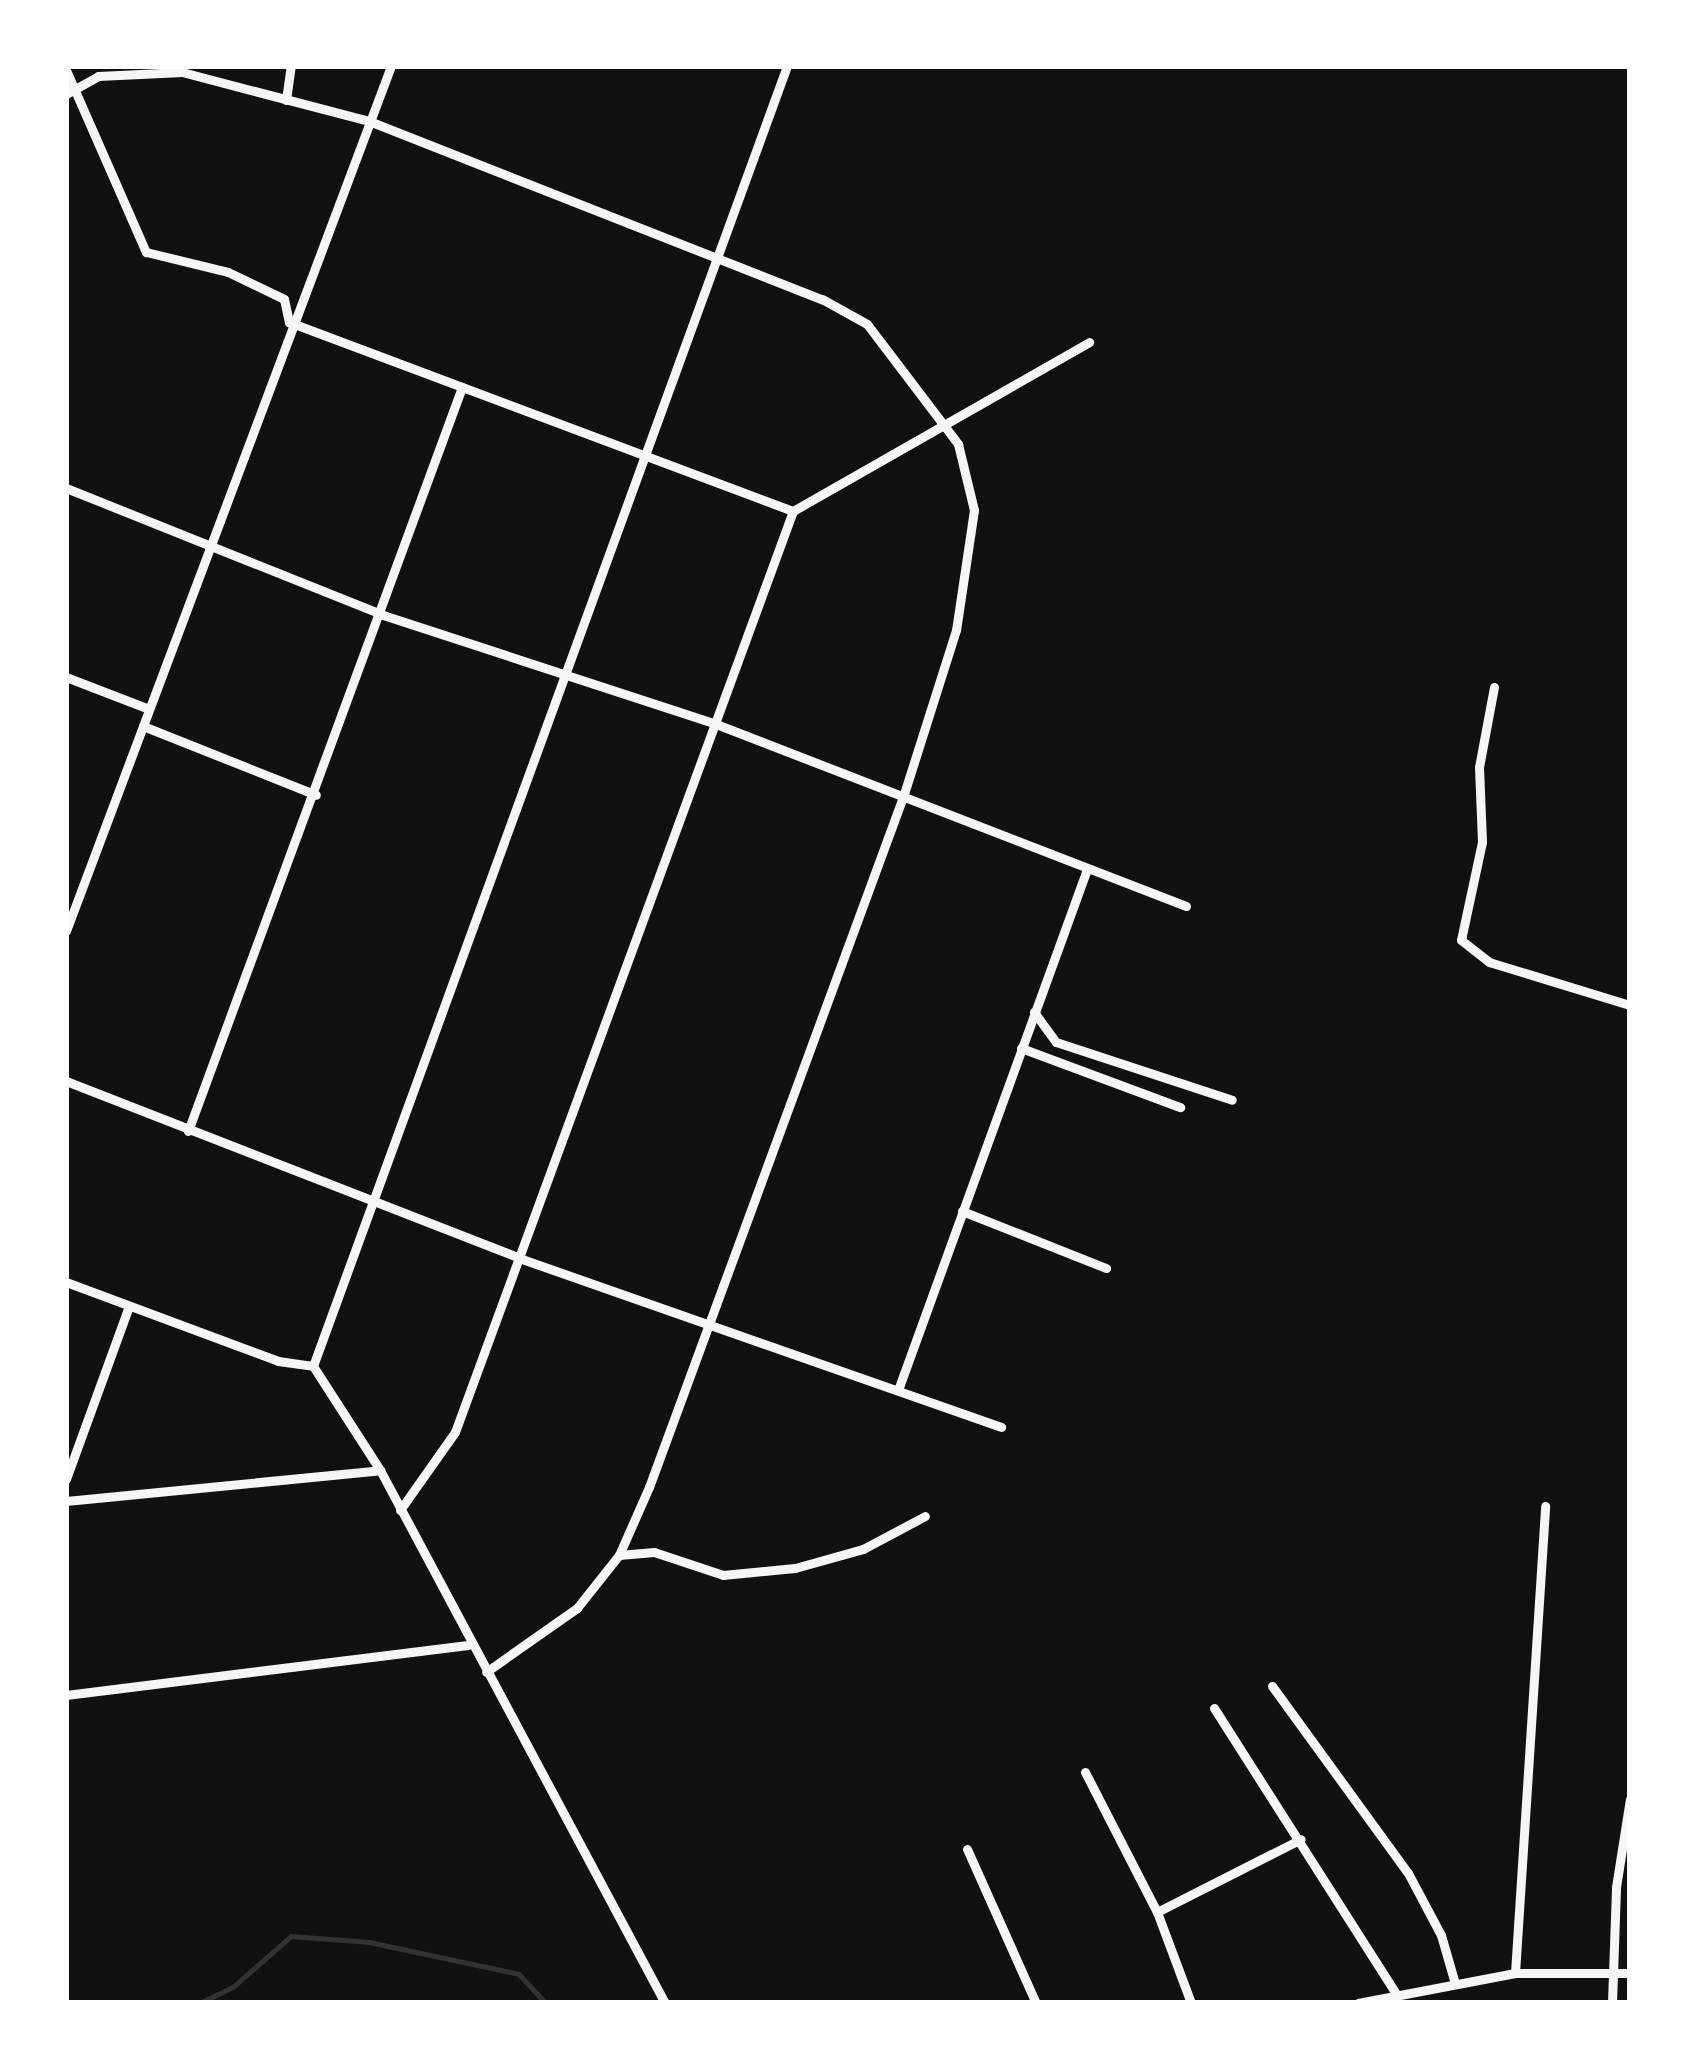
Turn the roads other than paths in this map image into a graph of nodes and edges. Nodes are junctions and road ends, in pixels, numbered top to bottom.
1 (291, 66) edge
2 (392, 66) edge
3 (788, 66) edge
4 (66, 70) edge
5 (77, 86) junction
6 (66, 94) edge
7 (286, 100) junction
8 (369, 121) junction
9 (711, 261) junction
10 (289, 322) junction
11 (1089, 342) dead end
12 (461, 387) junction
13 (945, 426) junction
14 (641, 455) junction
15 (66, 488) edge
16 (793, 511) junction
17 (208, 541) junction
18 (383, 615) junction
19 (66, 677) edge
20 (566, 677) junction
21 (1494, 687) dead end
22 (149, 709) junction
23 (716, 724) junction
24 (143, 726) junction
25 (904, 794) junction
26 (316, 796) junction
27 (1087, 869) junction
28 (1186, 906) dead end
29 (66, 931) edge
30 (1630, 1005) edge
31 (1034, 1012) junction
32 (1021, 1048) junction
33 (66, 1082) edge
34 (1232, 1100) dead end
35 (1180, 1106) dead end
36 (188, 1131) junction
37 (372, 1198) junction
38 (962, 1211) junction
39 (520, 1258) junction
40 (1106, 1268) dead end
41 (66, 1282) edge
42 (129, 1306) junction
43 (708, 1326) junction
44 (314, 1366) junction
45 (898, 1390) junction
46 (1001, 1427) dead end
47 (380, 1470) junction
48 (66, 1480) edge
49 (66, 1501) edge
50 (1544, 1506) dead end
51 (400, 1510) junction
52 (926, 1516) dead end
53 (619, 1555) junction
54 (468, 1645) junction
55 (486, 1672) junction
56 (1272, 1686) dead end
57 (66, 1695) edge
58 (1214, 1708) dead end
59 (1084, 1772) dead end
60 (1630, 1799) edge
61 (1301, 1839) junction
62 (967, 1849) dead end
63 (1157, 1912) junction
64 (1612, 1971) junction
65 (1515, 1973) junction
66 (1630, 1973) edge
67 (1454, 1980) junction
68 (1396, 1994) junction
69 (665, 2003) edge
70 (1036, 2003) edge
71 (1191, 2003) edge
72 (1358, 2003) edge
73 (1612, 2003) edge

1 - 7 street
2 - 8 street
3 - 9 street
4 - 5 street
5 - 6 street
5 - 7 street
5 - 10 street
7 - 8 street
8 - 9 street
8 - 10 street
9 - 13 street
9 - 14 street
10 - 12 street
10 - 17 street
11 - 13 street
12 - 14 street
12 - 18 street
13 - 16 street
13 - 25 street
14 - 16 street
14 - 20 street
15 - 17 street
16 - 23 street
17 - 18 street
17 - 22 street
18 - 20 street
18 - 26 street
19 - 22 street
20 - 23 street
20 - 37 street
21 - 30 street
22 - 24 street
23 - 25 street
23 - 39 street
24 - 26 street
24 - 29 street
25 - 27 street
25 - 43 street
26 - 36 street
27 - 28 street
27 - 31 street
31 - 32 street
31 - 34 street
32 - 35 street
32 - 38 street
33 - 36 street
36 - 37 street
37 - 39 street
37 - 44 street
38 - 40 street
38 - 45 street
39 - 43 street
39 - 51 street
41 - 42 street
42 - 44 street
42 - 48 street
43 - 45 street
43 - 53 street
44 - 47 street
45 - 46 street
47 - 49 street
47 - 51 street
50 - 65 street
51 - 54 street
52 - 53 street
53 - 55 street
54 - 55 street
54 - 57 street
55 - 69 street
56 - 67 street
58 - 61 street
59 - 63 street
60 - 64 street
61 - 63 street
61 - 68 street
62 - 70 street
63 - 71 street
64 - 65 street
64 - 66 street
64 - 73 street
65 - 67 street
67 - 68 street
68 - 72 street

